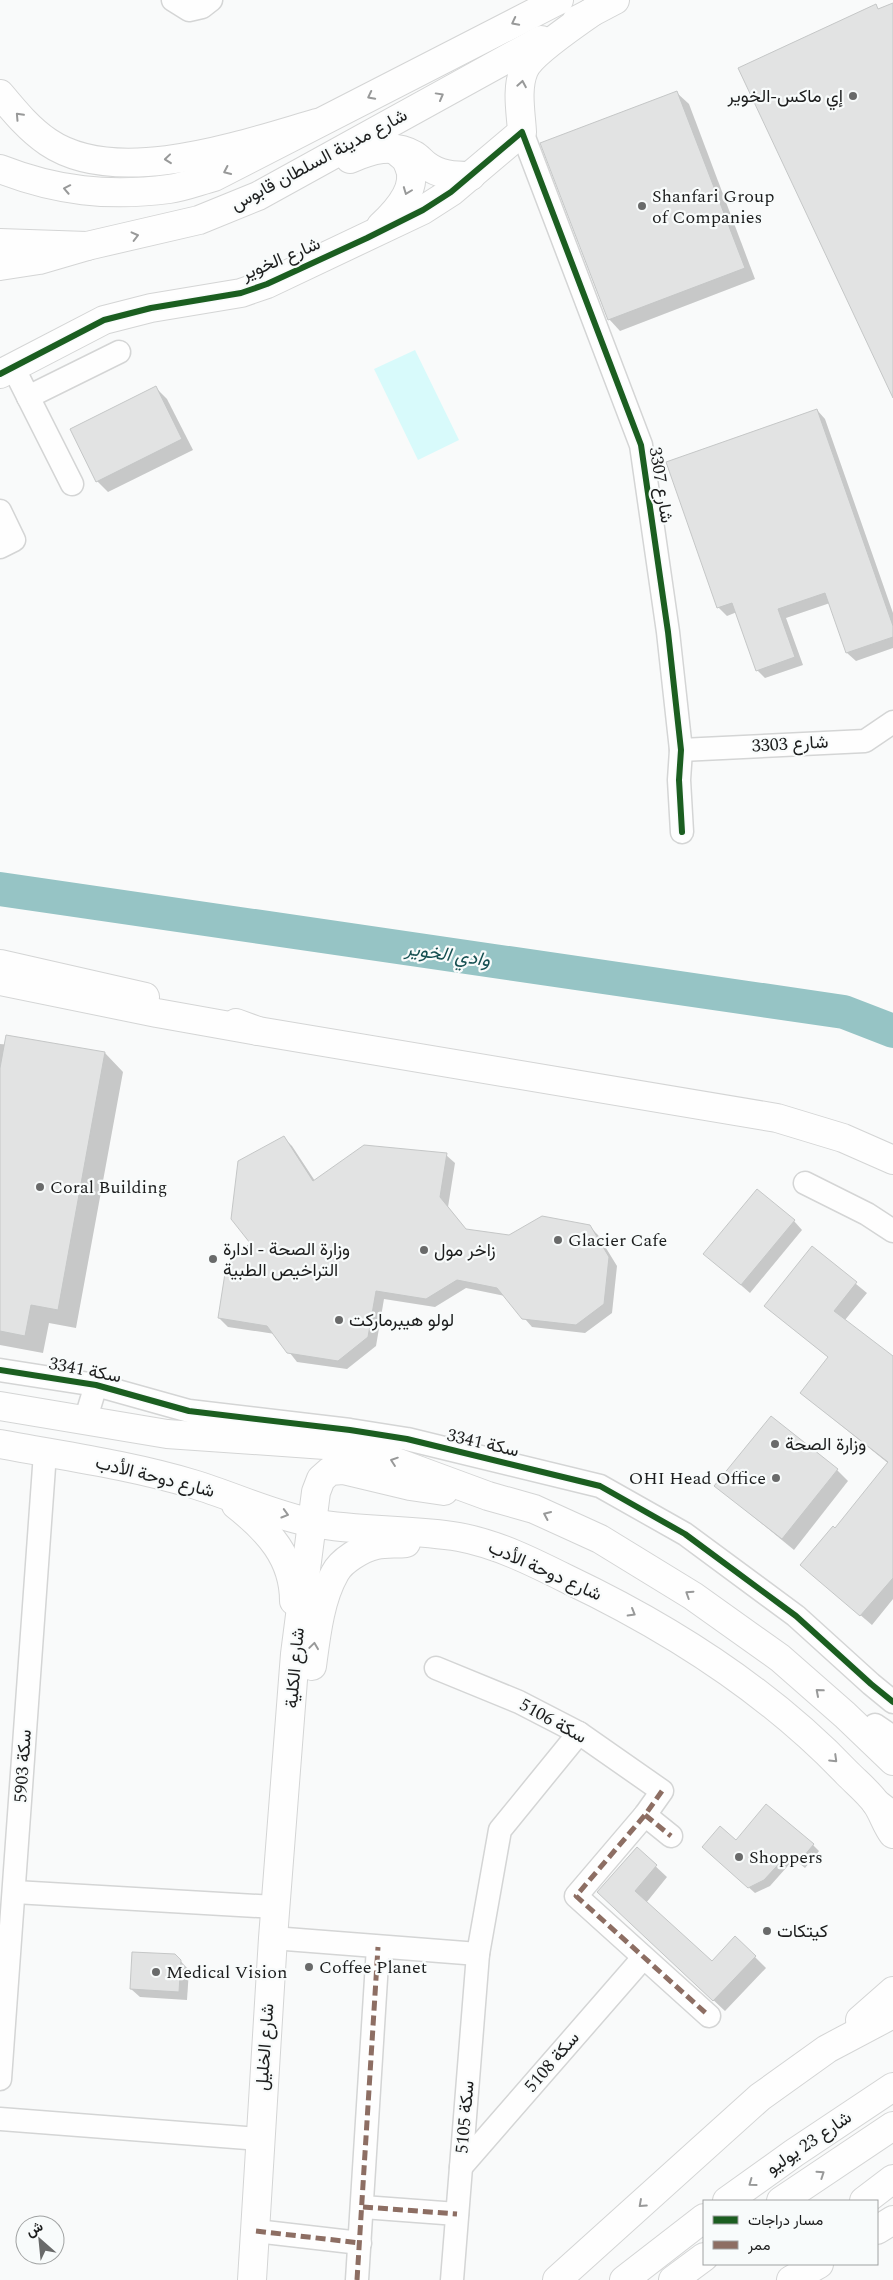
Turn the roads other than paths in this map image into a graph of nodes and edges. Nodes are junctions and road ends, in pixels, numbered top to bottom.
1 (173, 0) edge
2 (211, 0) edge
3 (559, 0) edge
4 (604, 6) edge
5 (0, 94) edge
6 (317, 123) junction
7 (522, 132) junction
8 (394, 149) junction
9 (0, 169) edge
10 (470, 176) junction
11 (258, 196) junction
12 (367, 238) junction
13 (0, 243) edge
14 (87, 246) junction
15 (0, 266) edge
16 (119, 352) dead end
17 (6, 371) edge
18 (28, 397) junction
19 (72, 484) dead end
20 (0, 511) edge
21 (0, 547) edge
22 (893, 722) edge
23 (681, 750) junction
24 (682, 832) dead end
25 (0, 964) edge
26 (0, 981) edge
27 (0, 999) edge
28 (258, 1031) junction
29 (893, 1160) edge
30 (806, 1183) dead end
31 (893, 1231) edge
32 (0, 1370) edge
33 (96, 1384) junction
34 (0, 1406) edge
35 (85, 1421) junction
36 (0, 1444) edge
37 (45, 1453) junction
38 (390, 1482) junction
39 (221, 1493) junction
40 (488, 1496) junction
41 (313, 1522) junction
42 (460, 1537) junction
43 (295, 1654) junction
44 (436, 1668) dead end
45 (893, 1702) edge
46 (845, 1715) junction
47 (579, 1733) junction
48 (887, 1734) edge
49 (893, 1761) edge
50 (885, 1810) edge
51 (284, 1814) junction
52 (645, 1815) junction
53 (893, 1834) edge
54 (670, 1836) dead end
55 (15, 1892) junction
56 (275, 1907) junction
57 (273, 1938) junction
58 (378, 1947) junction
59 (478, 1954) junction
60 (643, 1958) junction
61 (893, 1991) edge
62 (893, 2014) edge
63 (709, 2016) dead end
64 (893, 2037) edge
65 (827, 2049) junction
66 (0, 2079) edge
67 (893, 2087) edge
68 (0, 2119) edge
69 (893, 2126) edge
70 (259, 2139) junction
71 (461, 2167) junction
72 (679, 2171) junction
73 (893, 2179) edge
74 (893, 2196) edge
75 (728, 2200) edge
76 (782, 2200) edge
77 (865, 2200) edge
78 (363, 2206) junction
79 (878, 2209) edge
80 (458, 2214) junction
81 (703, 2219) edge
82 (893, 2220) edge
83 (878, 2229) edge
84 (256, 2231) junction
85 (360, 2244) junction
86 (703, 2258) edge
87 (789, 2265) edge
88 (808, 2265) edge
89 (817, 2265) edge
90 (252, 2280) edge
91 (357, 2280) edge
92 (452, 2280) edge
93 (557, 2280) edge
94 (624, 2280) edge
95 (673, 2280) edge
96 (771, 2280) edge
97 (790, 2280) edge

1 - 2 street
3 -> 6 main road, شارع مدينة السلطان قابوس
7 -> 4 main road
11 -> 4 main road, شارع مدينة السلطان قابوس
6 -> 5 main road
6 -> 9 main road, شارع مدينة السلطان قابوس
7 - 10 main road, شارع الخوير
7 - 23 street, 3307 شارع
8 - 10 main road
8 - 11 main road
8 -> 12 main road
10 - 12 main road, شارع الخوير
14 -> 11 main road, شارع مدينة السلطان قابوس
12 - 17 main road, شارع الخوير
13 - 14 main road, شارع مدينة السلطان قابوس
14 - 15 main road
16 - 18 street
17 - 18 street
18 - 19 street
20 - 21 street
22 - 23 street, 3303 شارع
23 - 24 street, 3307 شارع
25 - 28 main road
26 - 28 main road
27 - 28 main road
28 - 29 main road
30 - 31 street
32 - 33 street, سكة 3341
33 - 35 street
33 - 45 street, سكة 3341
34 - 35 main road
40 -> 35 main road
36 - 37 main road, شارع دوحة الأدب
37 - 39 main road, شارع دوحة الأدب
37 - 55 street, سكة 5903
38 - 40 main road
38 - 41 main road, شارع الكلية
38 - 42 main road
39 -> 41 main road, شارع دوحة الأدب
39 - 43 main road
46 -> 40 main road
41 - 42 main road, شارع دوحة الأدب
41 - 43 main road, شارع الكلية
42 -> 50 main road, شارع دوحة الأدب
51 -> 42 main road
43 - 51 main road, شارع الكلية
44 - 47 street, سكة 5106
46 - 48 main road
46 - 49 main road
47 - 52 street, سكة 5106
47 - 59 street, سكة 5105
50 - 53 main road, شارع دوحة الأدب
51 - 56 main road, شارع الخليل
52 - 54 street
52 - 60 street
55 - 56 street
55 - 66 street, سكة 5903
56 - 57 main road, شارع الخليل
57 - 58 street
57 - 70 main road, شارع الخليل
58 - 59 street
58 - 78 street
59 - 71 street, سكة 5105
60 - 63 street
60 - 71 street, سكة 5108
61 - 65 main road
62 - 65 main road
64 - 72 main road
65 - 72 main road
67 -> 75 main road, شارع 23 يوليو
68 - 70 street
76 -> 69 main road, شارع 23 يوليو
70 - 84 main road, شارع الخليل
71 - 80 street, سكة 5105
72 -> 93 main road
73 - 77 main road
74 - 79 main road
78 - 80 street
78 - 85 street
80 - 92 street, سكة 5105
81 - 94 main road
82 - 83 main road
84 - 85 street
84 - 90 main road, شارع الخليل
85 - 91 street
86 - 95 main road
87 - 96 main road
88 - 97 main road
89 - 97 main road

